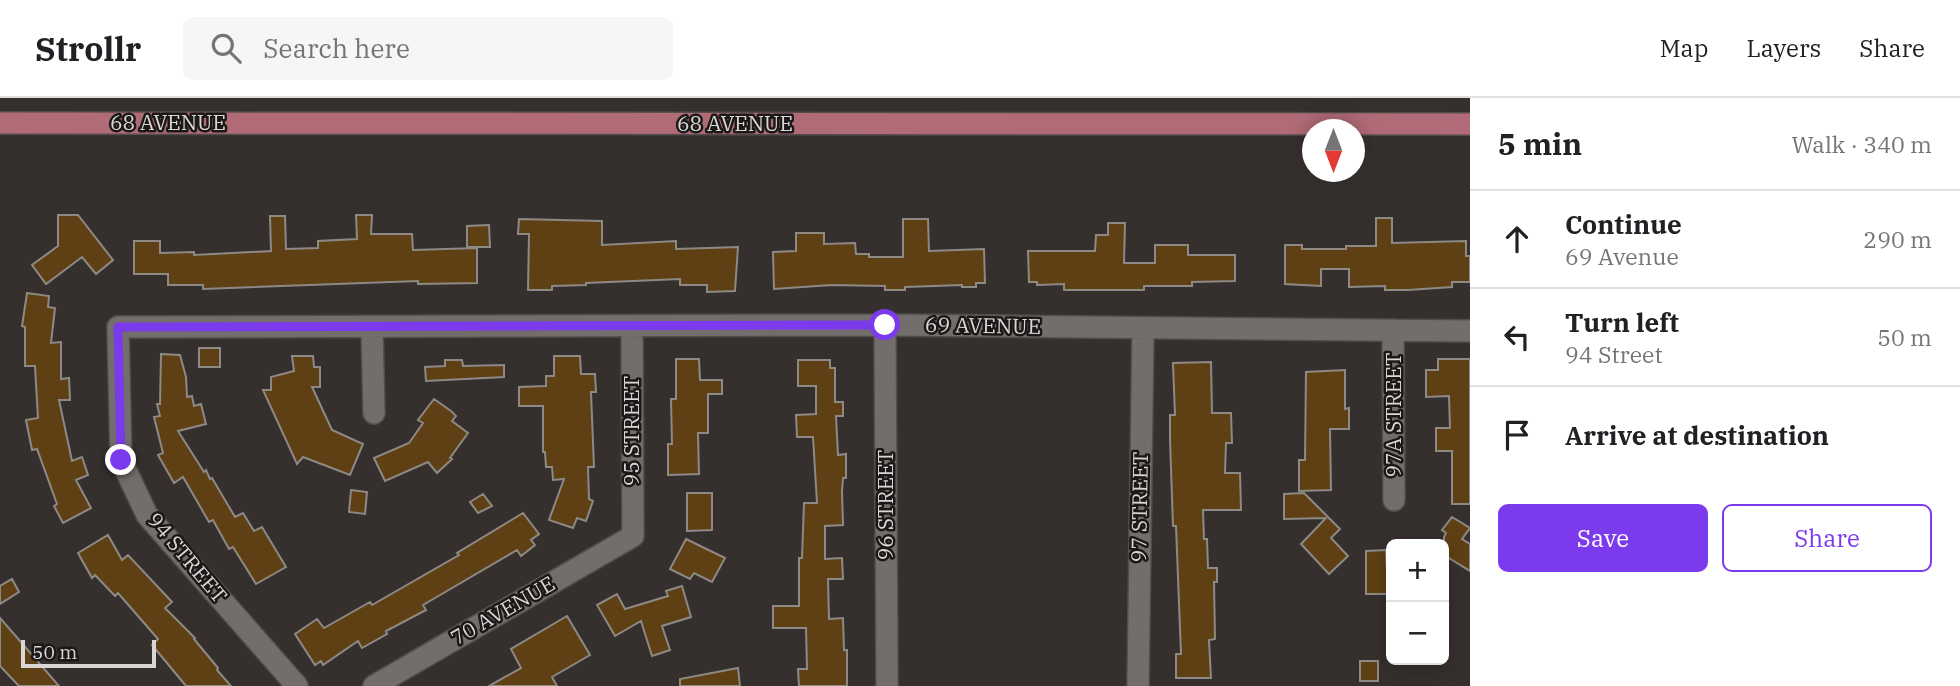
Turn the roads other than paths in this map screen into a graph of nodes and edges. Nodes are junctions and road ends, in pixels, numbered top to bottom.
1 (0, 123) edge
2 (1470, 124) edge
3 (885, 325) junction
4 (632, 326) junction
5 (118, 327) joint
6 (372, 327) junction
7 (1143, 329) junction
8 (1393, 330) junction
9 (1470, 331) edge
10 (374, 413) dead end
11 (1394, 500) dead end
12 (633, 536) joint
13 (297, 686) edge
14 (374, 686) edge
15 (887, 686) edge
16 (1138, 686) edge

1 - 2 main road, 68 AVENUE
3 - 4 street, 69 AVENUE
3 - 7 street, 69 AVENUE
3 - 15 street, 96 STREET
4 - 6 street, 69 AVENUE
4 - 12 street, 95 STREET
5 - 6 street, 69 AVENUE
5 - 13 street, 94 STREET
6 - 10 street
7 - 8 street, 69 AVENUE
7 - 16 street, 97 STREET
8 - 9 street, 69 AVENUE
8 - 11 street, 97A STREET
12 - 14 street, 70 AVENUE

